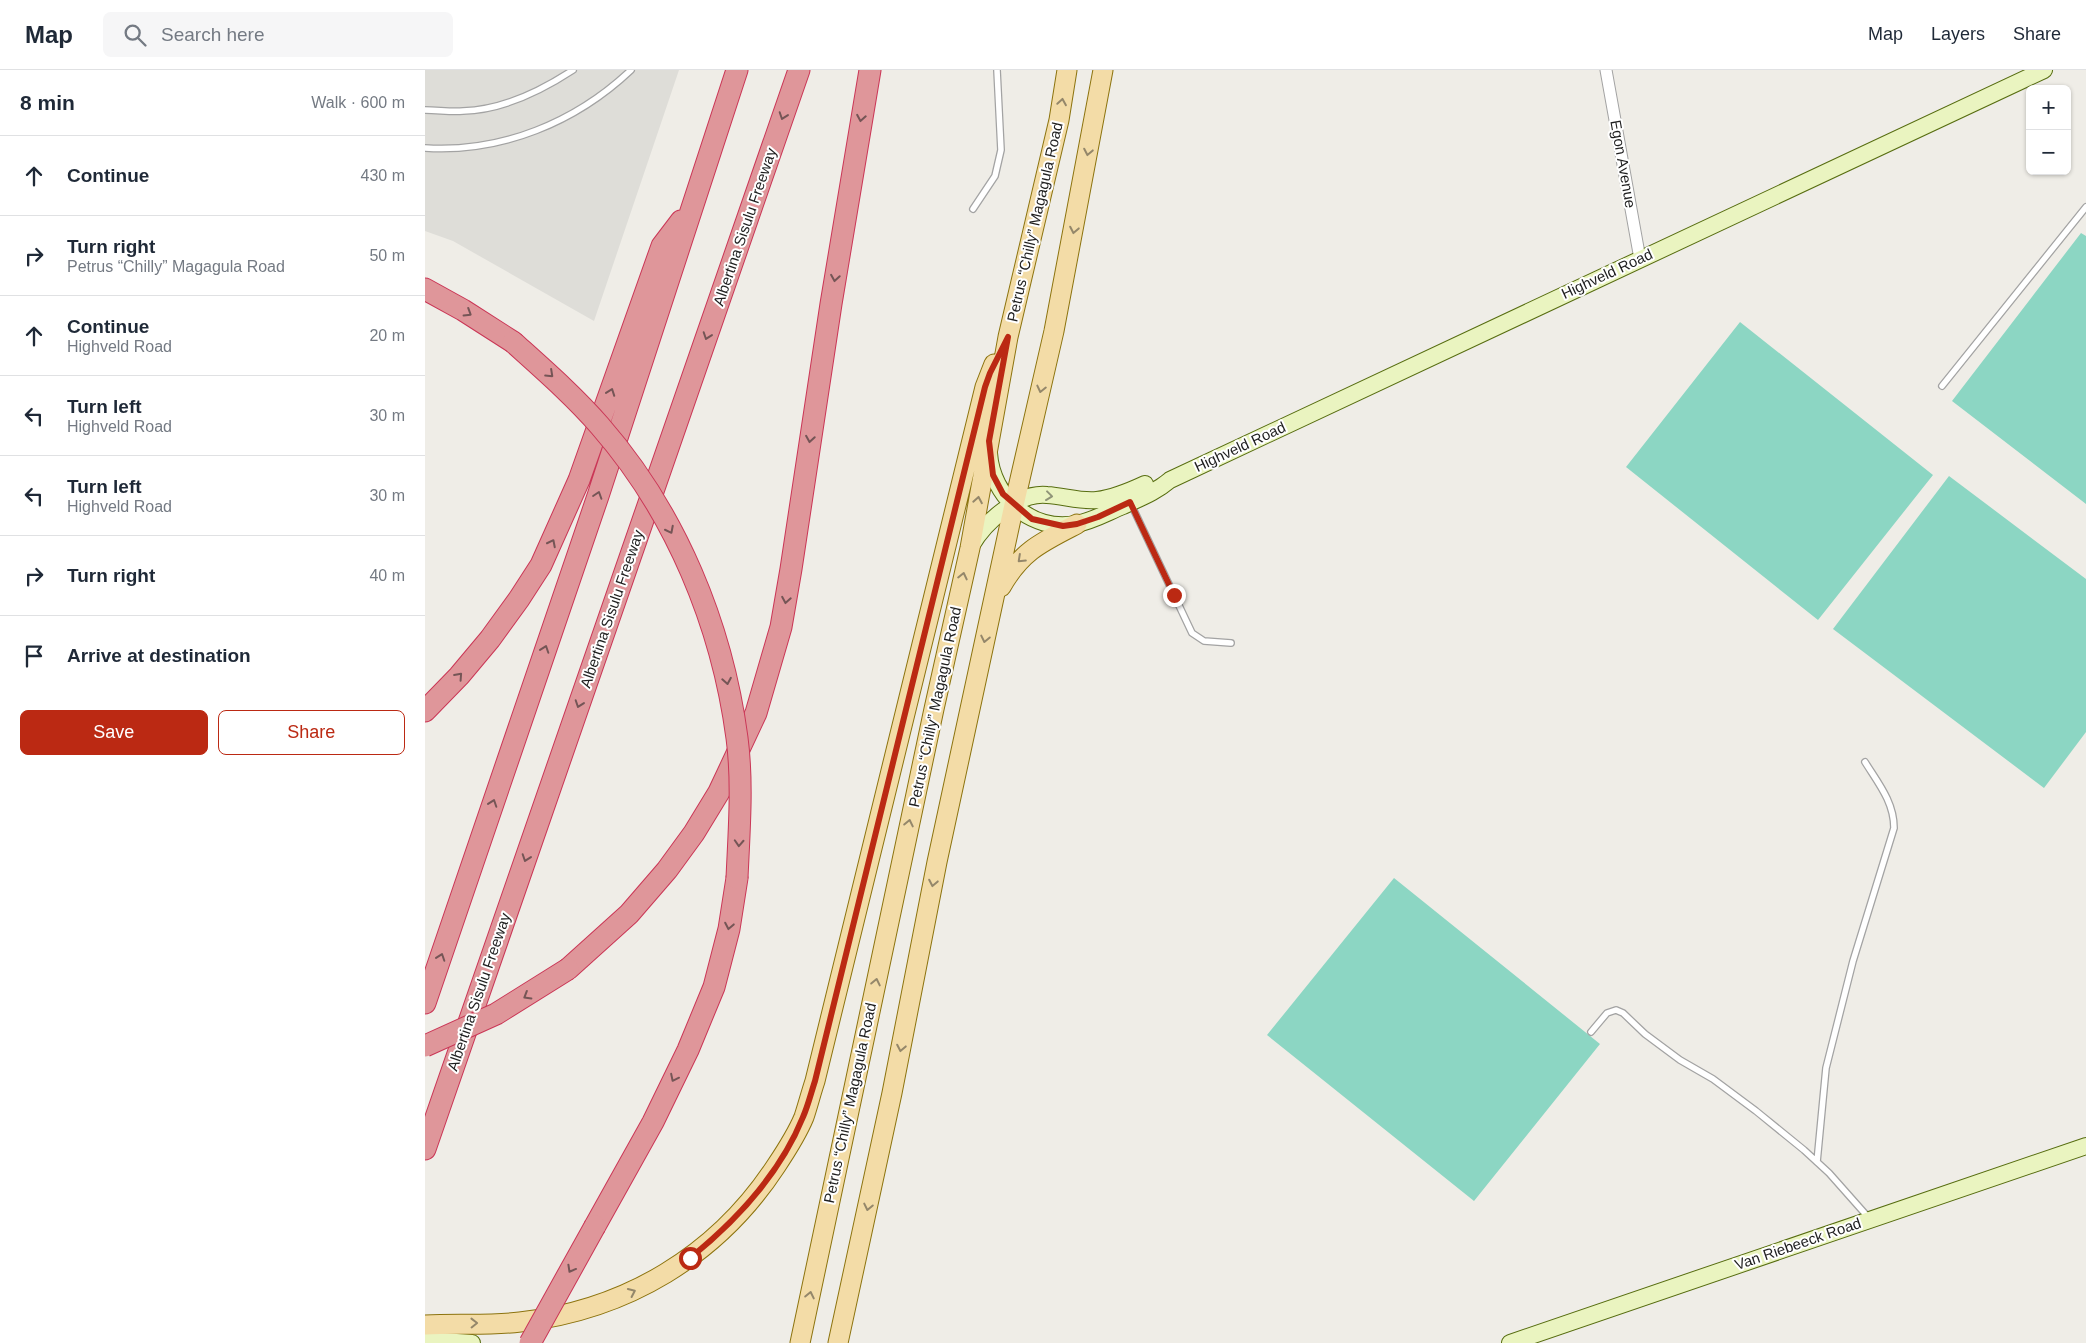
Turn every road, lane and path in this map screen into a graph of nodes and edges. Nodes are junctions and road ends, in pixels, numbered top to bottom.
1 (573, 70) edge
2 (631, 70) edge
3 (737, 70) edge
4 (799, 70) edge
5 (870, 70) edge
6 (997, 70) edge
7 (1067, 70) edge
8 (1103, 70) edge
9 (1606, 70) edge
10 (2044, 70) edge
11 (425, 110) edge
12 (425, 148) edge
13 (2086, 207) edge
14 (973, 209) dead end
15 (690, 210) junction
16 (1640, 259) junction
17 (425, 289) edge
18 (1008, 337) junction
19 (1942, 386) dead end
20 (989, 441) junction
21 (1170, 480) junction
22 (1130, 502) junction
23 (1014, 505) junction
24 (1077, 524) junction
25 (970, 548) junction
26 (993, 603) junction
27 (1231, 643) dead end
28 (425, 711) edge
29 (1865, 762) dead end
30 (425, 1003) edge
31 (1591, 1032) dead end
32 (425, 1046) edge
33 (2086, 1146) edge
34 (425, 1149) edge
35 (1817, 1162) junction
36 (1869, 1219) junction
37 (425, 1324) edge
38 (1539, 1332) junction
39 (425, 1340) edge
40 (472, 1343) edge
41 (530, 1343) edge
42 (800, 1343) edge
43 (838, 1343) edge
44 (1495, 1343) edge
45 (1510, 1343) edge

1 - 11 lane
2 - 12 lane
3 - 15 highway
4 -> 34 highway, Albertina Sisulu Freeway
5 -> 32 highway, bridge
6 - 14 lane
18 -> 7 main road, Petrus “Chilly” Magagula Road
8 -> 23 main road
9 - 16 street, Egon Avenue
10 - 16 street, Highveld Road
13 - 19 lane
28 -> 15 highway
30 -> 15 highway
16 - 21 street, Highveld Road
17 -> 41 highway, bridge
18 - 20 main road, Petrus “Chilly” Magagula Road
37 -> 18 main road
20 - 23 street, Highveld Road
25 -> 20 main road, Petrus “Chilly” Magagula Road
21 - 22 street, Highveld Road
23 -> 21 street, Highveld Road
22 - 24 street, Highveld Road
22 - 27 lane
23 - 24 street, Highveld Road
23 - 25 street, Highveld Road
23 - 26 main road
24 -> 26 main road
42 -> 25 main road, Petrus “Chilly” Magagula Road
26 -> 43 main road
29 - 35 lane
31 - 35 lane
33 - 36 street, Van Riebeeck Road
35 - 36 lane
36 - 38 street, Van Riebeeck Road
38 - 44 street
38 - 45 street, Van Riebeeck Road
39 - 40 street

